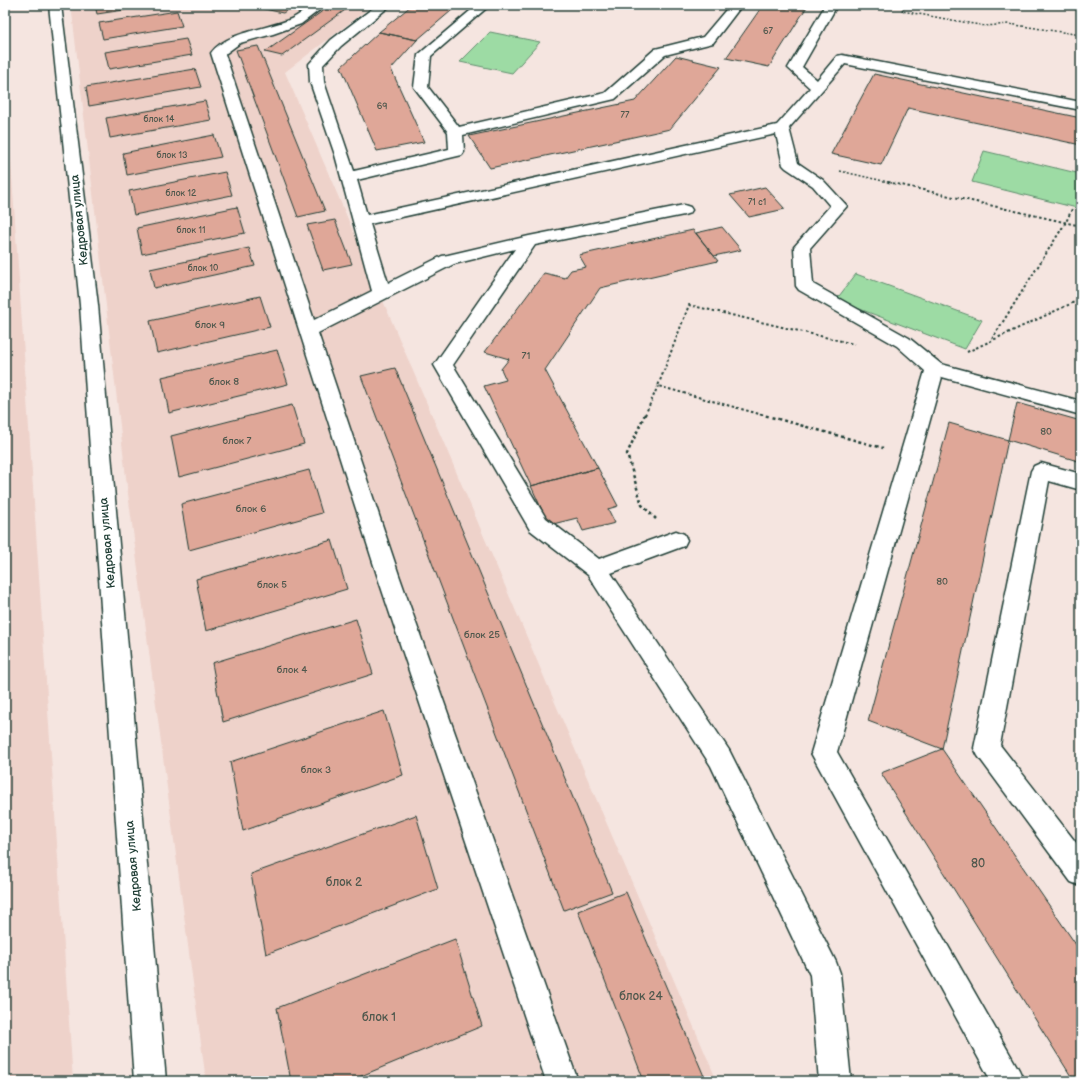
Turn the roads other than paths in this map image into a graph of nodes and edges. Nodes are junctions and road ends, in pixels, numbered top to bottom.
1 (55, 5) edge
2 (320, 5) edge
3 (385, 5) edge
4 (484, 5) edge
5 (736, 5) edge
6 (828, 5) edge
7 (817, 87) junction
8 (1081, 106) edge
9 (782, 128) junction
10 (455, 132) junction
11 (349, 177) junction
12 (684, 210) dead end
13 (361, 221) junction
14 (529, 241) junction
15 (382, 294) junction
16 (308, 330) junction
17 (935, 369) junction
18 (1081, 408) edge
19 (1081, 482) edge
20 (676, 540) road end
21 (596, 569) junction
22 (1081, 872) edge
23 (150, 1081) edge
24 (562, 1081) edge
25 (834, 1081) edge
26 (1008, 1081) edge

1 - 23 street, Кедровая улица
2 - 16 street
3 - 11 street
4 - 10 street
5 - 10 street
6 - 7 street
7 - 8 street
7 - 9 street
9 - 13 street
9 - 17 street
10 - 11 street
11 - 13 street
12 - 14 street
13 - 15 street
14 - 15 street
14 - 21 street
15 - 16 street
16 - 24 street
17 - 18 street
17 - 26 street
19 - 22 street
20 - 21 street
21 - 25 street

